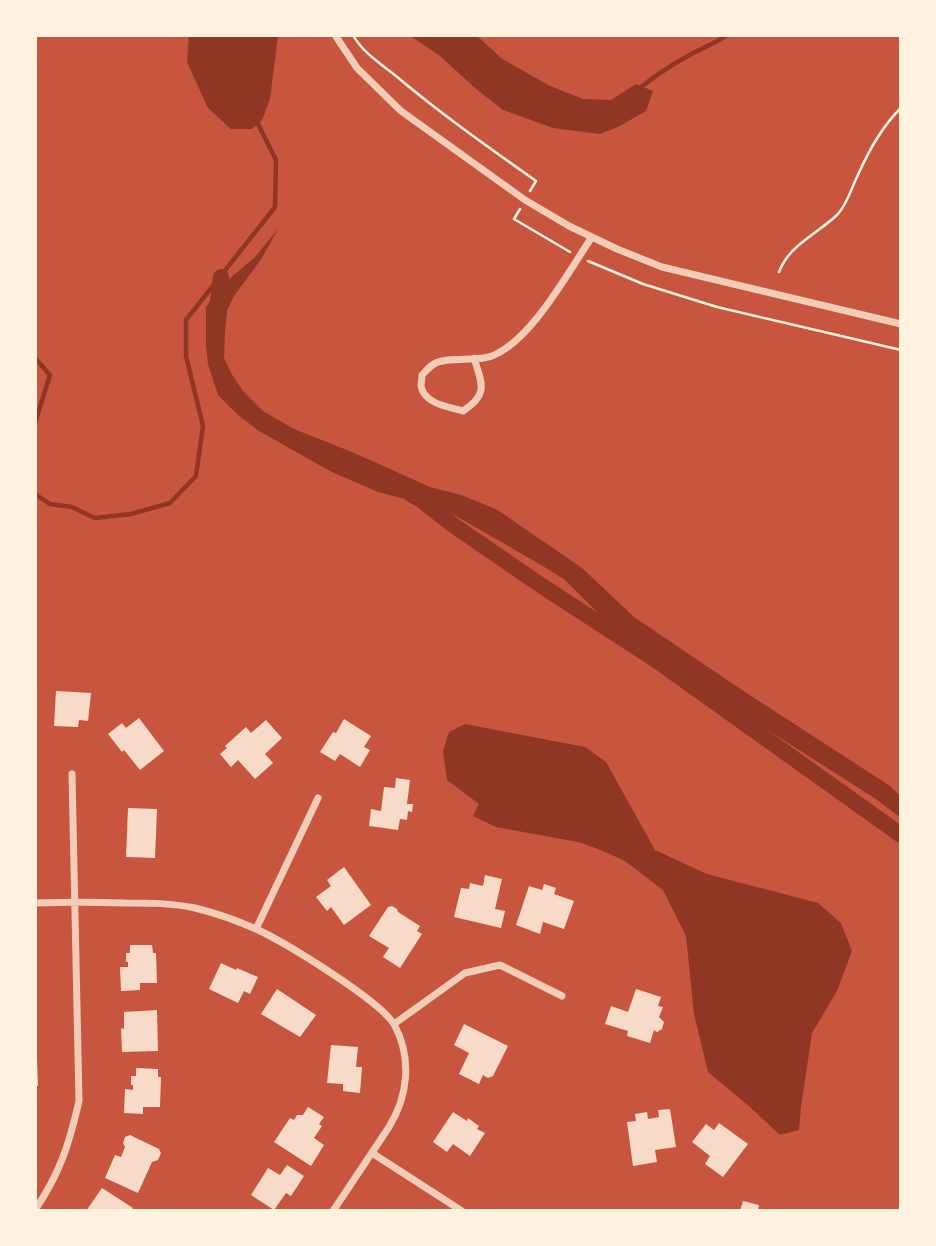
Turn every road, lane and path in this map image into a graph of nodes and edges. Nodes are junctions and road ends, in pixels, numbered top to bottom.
1 (335, 35) edge
2 (352, 35) edge
3 (901, 108) edge
4 (525, 200) junction
5 (592, 237) junction
6 (579, 257) junction
7 (779, 272) dead end
8 (901, 324) edge
9 (901, 350) edge
10 (474, 358) junction
11 (72, 774) dead end
12 (318, 798) dead end
13 (74, 902) junction
14 (35, 903) edge
15 (256, 929) junction
16 (562, 996) dead end
17 (394, 1024) junction
18 (372, 1153) junction
19 (35, 1210) edge
20 (333, 1211) edge
21 (462, 1211) edge

1 - 4 street
2 - 4 path
3 - 7 path
4 - 5 street
4 - 6 path
5 - 6 street
5 - 8 street
6 - 9 path
6 - 10 street
10 - 10 street
11 - 13 street
12 - 15 street
13 - 14 street
13 - 15 street
13 - 19 street
15 - 17 street
16 - 17 street
17 - 18 street
18 - 20 street
18 - 21 street

